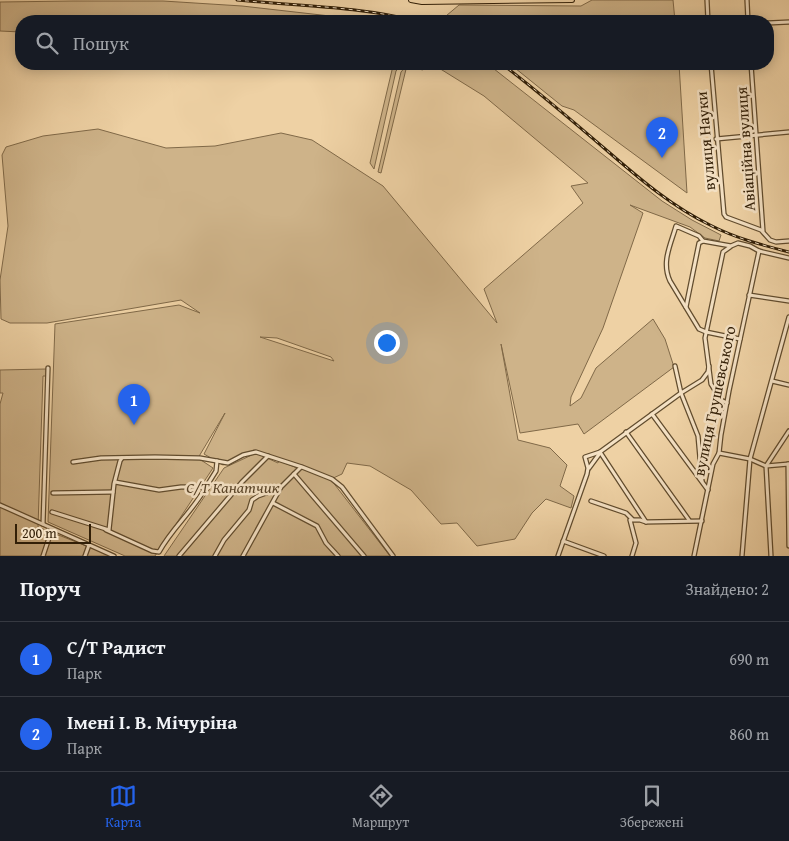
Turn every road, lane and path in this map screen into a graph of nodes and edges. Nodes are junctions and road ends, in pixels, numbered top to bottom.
1 (411, 0) edge
2 (510, 0) edge
3 (535, 0) edge
4 (559, 0) edge
5 (572, 0) edge
6 (707, 0) edge
7 (747, 0) edge
8 (430, 1) edge
9 (708, 15) edge
10 (748, 15) edge
11 (789, 22) edge
12 (774, 23) edge
13 (711, 70) edge
14 (751, 70) edge
15 (789, 132) edge
16 (756, 134) junction
17 (716, 139) junction
18 (763, 232) junction
19 (703, 241) junction
20 (789, 241) edge
21 (731, 246) junction
22 (759, 252) junction
23 (789, 258) edge
24 (749, 295) junction
25 (789, 301) edge
26 (686, 307) junction
27 (789, 317) edge
28 (706, 332) junction
29 (740, 338) junction
30 (675, 366) dead end
31 (709, 366) junction
32 (48, 368) dead end
33 (702, 380) junction
34 (772, 381) junction
35 (711, 384) junction
36 (789, 385) edge
37 (681, 393) junction
38 (727, 403) junction
39 (652, 414) junction
40 (789, 431) edge
41 (626, 432) junction
42 (600, 452) junction
43 (719, 453) junction
44 (268, 456) junction
45 (122, 458) junction
46 (750, 459) junction
47 (73, 462) dead end
48 (217, 462) junction
49 (789, 464) edge
50 (766, 466) junction
51 (304, 468) junction
52 (588, 468) junction
53 (294, 474) junction
54 (702, 480) junction
55 (115, 482) junction
56 (206, 487) junction
57 (281, 487) junction
58 (708, 490) junction
59 (113, 492) junction
60 (53, 493) dead end
61 (591, 501) dead end
62 (274, 502) junction
63 (0, 505) edge
64 (789, 506) edge
65 (52, 512) dead end
66 (632, 520) junction
67 (689, 520) junction
68 (702, 521) junction
69 (646, 522) junction
70 (43, 524) junction
71 (52, 529) junction
72 (106, 530) junction
73 (563, 541) junction
74 (88, 545) junction
75 (789, 546) edge
76 (43, 556) edge
77 (84, 556) edge
78 (113, 556) edge
79 (179, 556) edge
80 (215, 556) edge
81 (243, 556) edge
82 (338, 556) edge
83 (364, 556) edge
84 (394, 556) edge
85 (558, 556) edge
86 (604, 556) edge
87 (632, 556) edge
88 (694, 556) edge
89 (742, 556) edge
90 (772, 556) edge

1 - 8 main road
2 - 3 main road
2 - 8 main road
3 - 4 main road
4 - 5 main road
6 - 9 street
7 - 10 street
11 - 12 street
13 - 17 street, вулиця Науки
14 - 16 street, Авіаційна вулиця
15 - 16 street
16 - 17 street
16 - 18 street, Авіаційна вулиця
17 - 18 street, вулиця Науки
18 - 20 street
19 - 21 street
19 - 26 street
19 - 26 street
21 - 22 street
21 - 28 street
22 - 23 street
22 - 24 street, вулиця Грушевського
24 - 25 street
24 - 29 street, вулиця Грушевського
26 - 28 street
27 - 34 street
28 - 29 street
28 - 31 street
29 - 38 street, вулиця Грушевського
30 - 37 street
31 - 33 street
31 - 35 street
32 - 70 street
33 - 35 street
33 - 37 street
34 - 36 street
34 - 46 street
35 - 38 street
37 - 39 street
37 - 54 street
38 - 43 street, вулиця Грушевського
39 - 41 street
39 - 54 street
40 - 50 street
41 - 42 street
41 - 67 street
42 - 52 street
42 - 52 street
42 - 69 street
43 - 46 street
43 - 58 street, вулиця Грушевського
44 - 48 street
44 - 51 street
44 - 79 street
45 - 47 street
45 - 48 street
45 - 55 street
46 - 50 street
46 - 89 street
48 - 56 street
49 - 50 street
49 - 64 street
50 - 90 street
51 - 53 street
51 - 84 street
52 - 73 street
53 - 57 street
53 - 83 street
54 - 58 street
55 - 56 street
55 - 59 street
56 - 72 street
57 - 62 street
57 - 80 street
58 - 68 street, вулиця Грушевського
59 - 60 street
59 - 72 street
61 - 66 street
62 - 81 street
62 - 82 street
63 - 70 street
64 - 75 street
65 - 72 street
66 - 69 street
66 - 87 street
67 - 68 street
67 - 69 street
68 - 88 street, вулиця Грушевського
70 - 71 street
71 - 74 street
71 - 76 street
73 - 85 street
73 - 86 street
74 - 77 street
74 - 78 street

